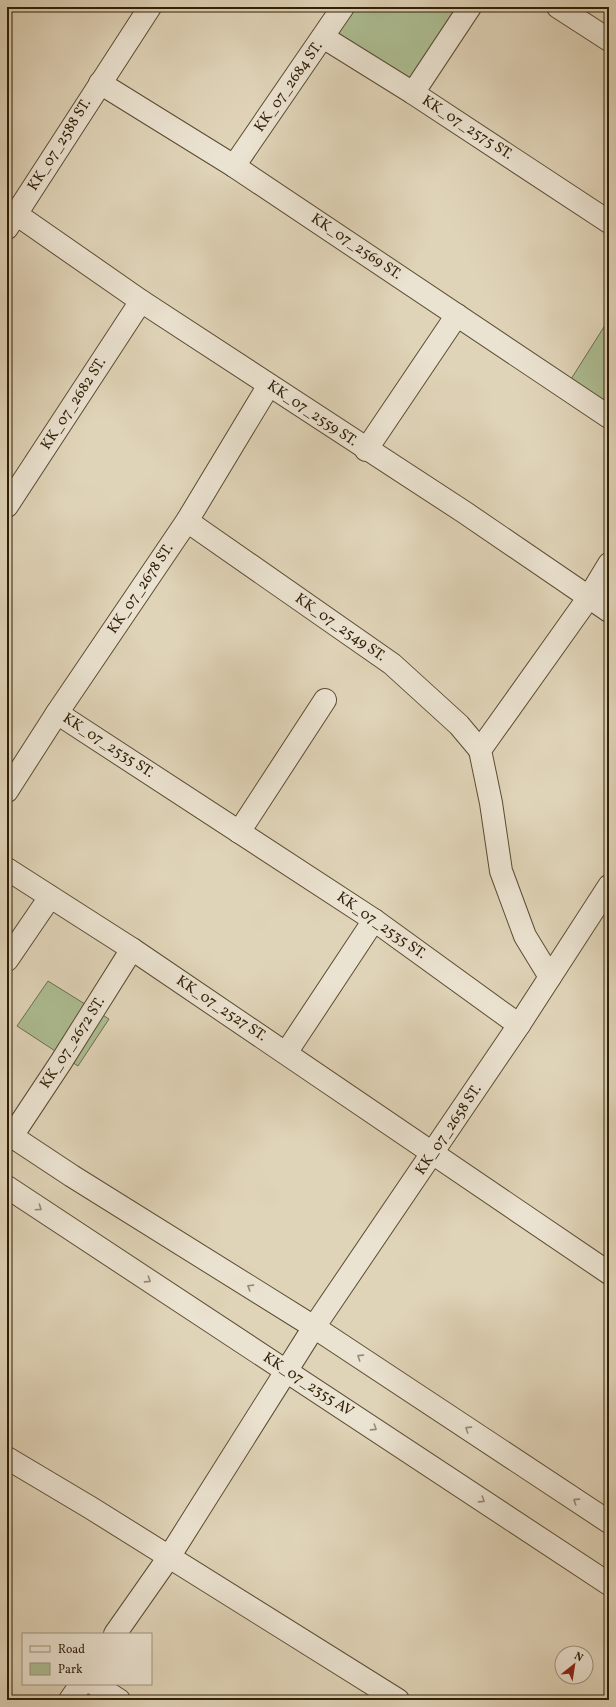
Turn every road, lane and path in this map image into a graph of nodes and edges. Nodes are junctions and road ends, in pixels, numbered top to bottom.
1 (150, 7) edge
2 (343, 7) edge
3 (470, 7) edge
4 (558, 7) edge
5 (323, 37) junction
6 (609, 40) edge
7 (100, 83) junction
8 (413, 93) junction
9 (234, 166) junction
10 (12, 221) edge
11 (609, 222) edge
12 (141, 301) junction
13 (457, 315) junction
14 (269, 385) junction
15 (609, 417) edge
16 (366, 450) junction
17 (7, 506) edge
18 (187, 521) junction
19 (609, 564) edge
20 (589, 597) junction
21 (609, 611) edge
22 (325, 700) dead end
23 (57, 713) junction
24 (480, 750) junction
25 (7, 790) edge
26 (239, 832) junction
27 (7, 869) edge
28 (609, 886) edge
29 (50, 897) junction
30 (374, 920) junction
31 (132, 949) junction
32 (7, 960) edge
33 (550, 977) junction
34 (520, 1025) junction
35 (286, 1053) junction
36 (9, 1135) edge
37 (433, 1154) junction
38 (7, 1187) edge
39 (609, 1273) edge
40 (314, 1327) junction
41 (286, 1371) junction
42 (9, 1463) edge
43 (609, 1522) edge
44 (169, 1557) junction
45 (609, 1584) edge
46 (116, 1633) edge
47 (80, 1685) edge
48 (96, 1685) edge
49 (70, 1700) edge
50 (119, 1700) edge
51 (398, 1700) edge

1 - 7 street, KK_07_2588 ST.
2 - 5 street, KK_07_2684 ST.
3 - 8 street
4 - 6 street
5 - 8 street, KK_07_2575 ST.
5 - 9 street, KK_07_2684 ST.
7 - 9 street, KK_07_2569 ST.
7 - 10 street, KK_07_2588 ST.
8 - 11 street, KK_07_2575 ST.
9 - 13 street, KK_07_2569 ST.
10 - 12 street, KK_07_2559 ST.
12 - 14 street, KK_07_2559 ST.
12 - 17 street, KK_07_2682 ST.
13 - 15 street, KK_07_2569 ST.
13 - 16 street
14 - 16 street, KK_07_2559 ST.
14 - 18 street, KK_07_2678 ST.
16 - 20 street, KK_07_2559 ST.
18 - 23 street, KK_07_2678 ST.
18 - 24 street, KK_07_2549 ST.
19 - 20 street
20 - 21 street, KK_07_2559 ST.
20 - 24 street
22 - 26 street
23 - 25 street, KK_07_2678 ST.
23 - 26 street, KK_07_2535 ST.
24 - 33 street
26 - 30 street, KK_07_2535 ST.
27 - 29 street, KK_07_2527 ST.
28 - 33 street, KK_07_2658 ST.
29 - 31 street, KK_07_2527 ST.
29 - 32 street
30 - 34 street, KK_07_2535 ST.
30 - 35 street
31 - 35 street, KK_07_2527 ST.
31 - 36 street, KK_07_2672 ST.
33 - 34 street, KK_07_2658 ST.
34 - 37 street, KK_07_2658 ST.
35 - 37 street, KK_07_2527 ST.
40 -> 36 street
37 - 39 street, KK_07_2527 ST.
37 - 40 street, KK_07_2658 ST.
38 -> 41 street, KK_07_2355 AV
40 - 41 street, KK_07_2658 ST.
43 -> 40 street
41 - 44 street, KK_07_2658 ST.
41 -> 45 street, KK_07_2355 AV
42 - 44 street
44 - 46 street, KK_07_2658 ST.
44 - 51 street
47 - 49 street
48 - 50 street

